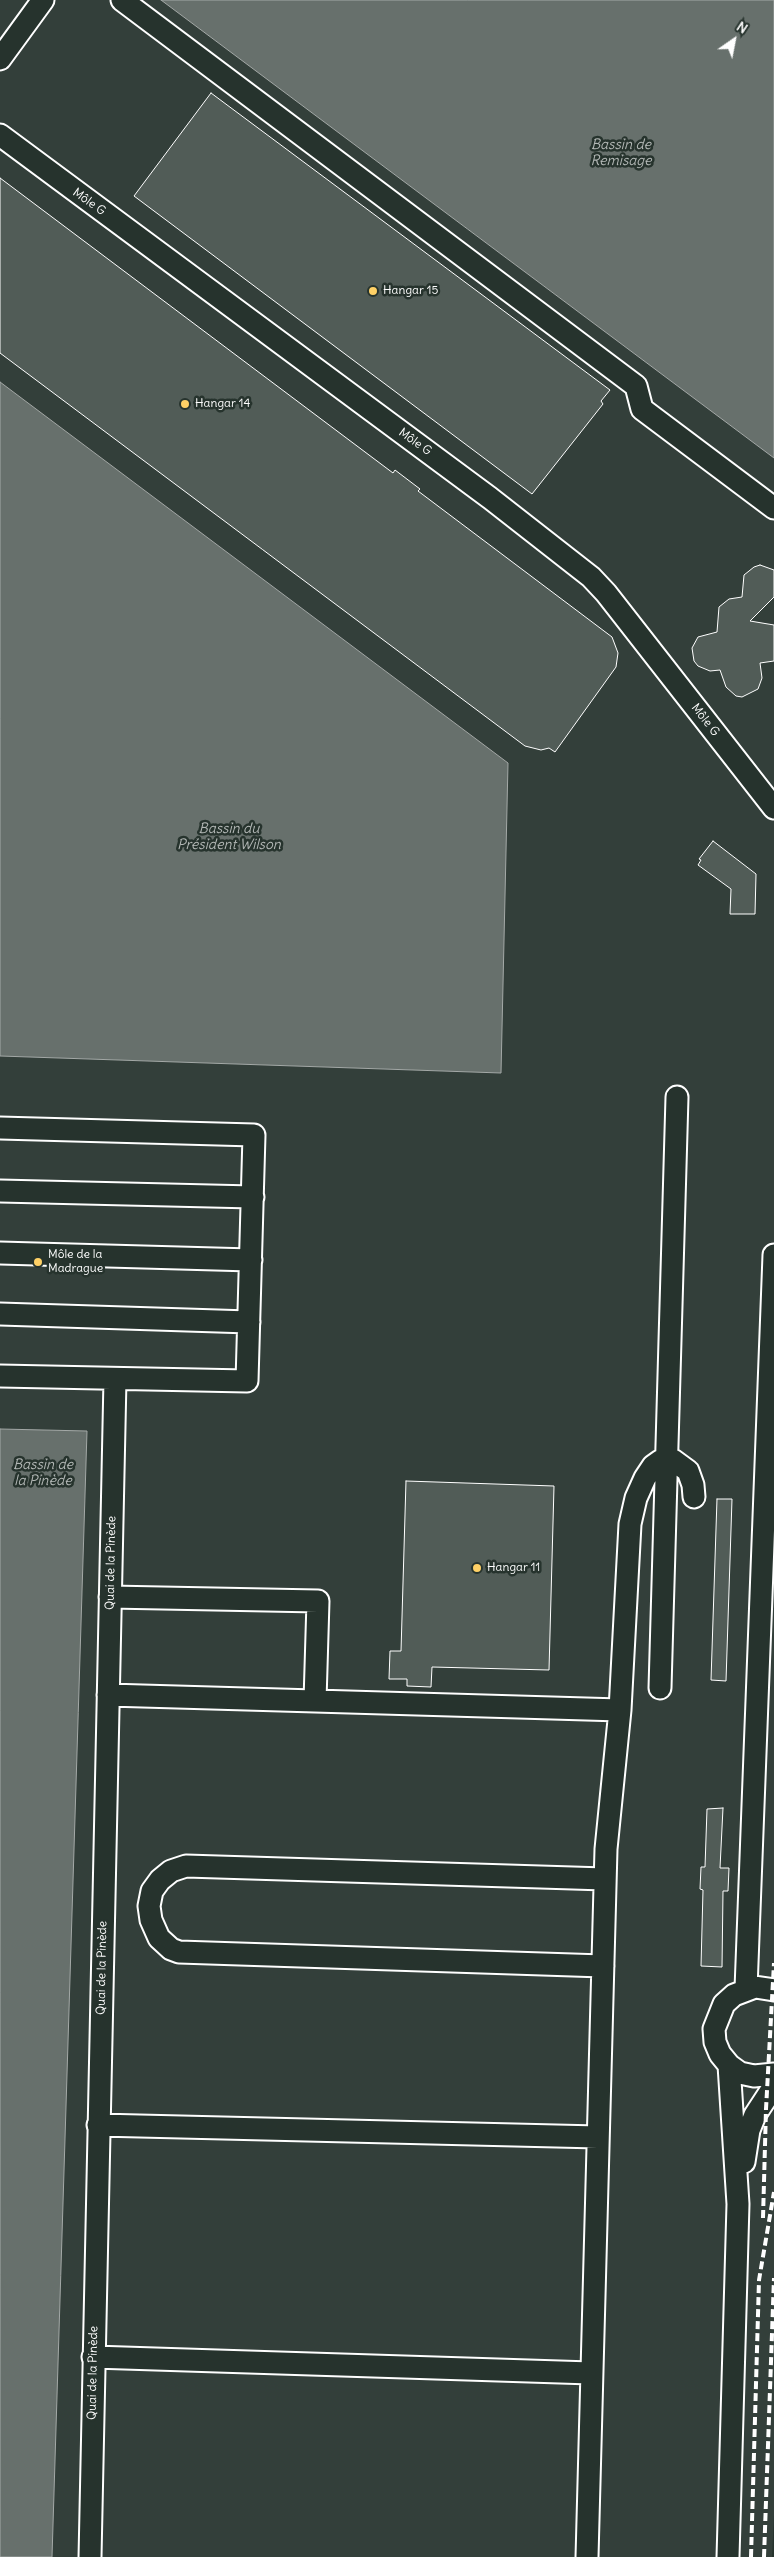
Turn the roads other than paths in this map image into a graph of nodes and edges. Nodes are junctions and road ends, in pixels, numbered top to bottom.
1 (43, 0) edge
2 (122, 0) edge
3 (0, 59) edge
4 (0, 136) edge
5 (774, 508) edge
6 (774, 808) edge
7 (677, 1097) dead end
8 (0, 1128) edge
9 (0, 1191) edge
10 (253, 1197) junction
11 (0, 1253) edge
12 (774, 1255) edge
13 (251, 1260) junction
14 (0, 1314) edge
15 (249, 1322) junction
16 (0, 1376) edge
17 (115, 1379) junction
18 (667, 1460) junction
19 (694, 1497) dead end
20 (110, 1597) junction
21 (660, 1688) dead end
22 (108, 1695) junction
23 (315, 1701) junction
24 (620, 1710) junction
25 (605, 1879) junction
26 (603, 1966) junction
27 (746, 1989) junction
28 (774, 1990) edge
29 (729, 2065) junction
30 (774, 2074) edge
31 (774, 2086) edge
32 (98, 2125) junction
33 (598, 2137) junction
34 (738, 2204) junction
35 (93, 2356) junction
36 (592, 2373) junction
37 (90, 2557) edge
38 (586, 2557) edge
39 (728, 2557) edge

1 - 3 lane
2 - 5 lane
4 - 6 lane, Môle G
7 - 18 lane
8 - 10 lane
9 - 10 lane
10 - 13 lane
11 - 13 lane
12 - 27 lane
13 - 15 lane
14 - 15 lane
15 - 17 lane
16 - 17 lane
17 - 20 lane, Quai de la Pinède
18 - 19 lane
18 - 21 lane
18 - 24 lane
20 - 22 lane, Quai de la Pinède
20 - 23 lane
22 - 23 lane
22 - 32 lane, Quai de la Pinède
23 - 24 lane
24 - 25 lane
25 - 26 lane
25 - 26 lane
26 - 33 lane
27 - 28 lane
27 - 29 lane
29 - 30 lane
29 - 34 lane
31 - 34 lane
32 - 33 lane
32 - 35 lane, Quai de la Pinède
33 - 36 lane
34 - 39 lane
35 - 36 lane
35 - 37 lane, Quai de la Pinède
36 - 38 lane

